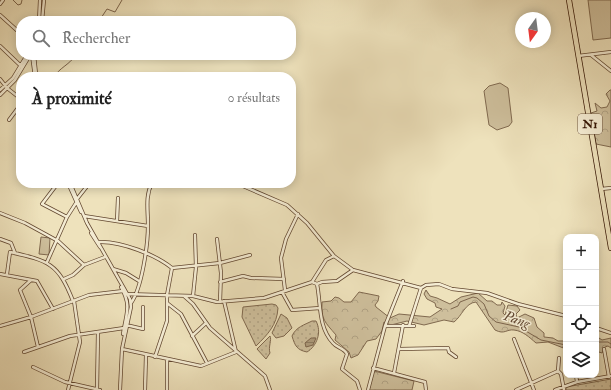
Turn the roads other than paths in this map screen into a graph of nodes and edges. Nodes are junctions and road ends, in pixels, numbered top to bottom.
1 (3, 0) edge
2 (40, 0) edge
3 (44, 0) edge
4 (568, 0) edge
5 (0, 4) edge
6 (0, 15) edge
7 (39, 16) edge
8 (42, 16) edge
9 (16, 29) edge
10 (0, 46) edge
11 (611, 52) edge
12 (591, 55) junction
13 (578, 56) junction
14 (24, 60) edge
15 (29, 60) edge
16 (33, 60) edge
17 (21, 66) junction
18 (20, 72) edge
19 (35, 72) edge
20 (611, 72) edge
21 (0, 79) edge
22 (16, 79) edge
23 (5, 85) junction
24 (7, 88) junction
25 (0, 90) edge
26 (0, 94) edge
27 (16, 95) edge
28 (16, 111) edge
29 (9, 120) dead end
30 (54, 188) edge
31 (71, 188) edge
32 (86, 188) edge
33 (149, 188) edge
34 (248, 188) edge
35 (611, 188) edge
36 (601, 190) junction
37 (118, 198) dead end
38 (77, 201) junction
39 (0, 213) edge
40 (298, 214) junction
41 (84, 216) junction
42 (68, 217) junction
43 (117, 221) junction
44 (148, 226) junction
45 (196, 235) dead end
46 (0, 239) edge
47 (217, 239) dead end
48 (58, 240) junction
49 (99, 242) junction
50 (611, 248) edge
51 (146, 252) junction
52 (15, 253) junction
53 (250, 255) dead end
54 (334, 256) junction
55 (105, 257) junction
56 (47, 262) junction
57 (220, 263) junction
58 (84, 265) junction
59 (196, 266) junction
60 (172, 268) junction
61 (113, 269) junction
62 (353, 270) junction
63 (0, 274) edge
64 (7, 274) junction
65 (64, 279) junction
66 (284, 279) junction
67 (31, 280) junction
68 (139, 281) junction
69 (220, 282) junction
70 (312, 282) junction
71 (402, 282) junction
72 (317, 284) junction
73 (421, 288) junction
74 (285, 290) junction
75 (123, 291) junction
76 (282, 292) junction
77 (126, 294) junction
78 (135, 294) junction
79 (167, 295) junction
80 (184, 296) junction
81 (193, 296) junction
82 (74, 301) junction
83 (222, 301) junction
84 (167, 302) junction
85 (130, 303) junction
86 (143, 307) dead end
87 (320, 308) junction
88 (53, 309) junction
89 (563, 315) edge
90 (31, 317) junction
91 (206, 323) junction
92 (126, 325) junction
93 (404, 325) junction
94 (0, 326) edge
95 (385, 326) junction
96 (409, 326) junction
97 (414, 326) dead end
98 (124, 328) junction
99 (599, 329) edge
100 (98, 332) junction
101 (611, 333) edge
102 (80, 334) junction
103 (192, 336) junction
104 (514, 338) dead end
105 (38, 347) junction
106 (122, 349) junction
107 (400, 349) junction
108 (604, 349) dead end
109 (24, 352) dead end
110 (236, 352) junction
111 (146, 355) junction
112 (155, 357) junction
113 (456, 357) dead end
114 (559, 358) dead end
115 (167, 360) junction
116 (207, 364) junction
117 (32, 366) dead end
118 (373, 368) junction
119 (558, 371) junction
120 (394, 373) junction
121 (610, 376) edge
122 (576, 378) edge
123 (577, 382) junction
124 (70, 383) junction
125 (532, 384) junction
126 (564, 386) junction
127 (68, 390) edge
128 (98, 390) edge
129 (120, 390) edge
130 (145, 390) edge
131 (167, 390) edge
132 (270, 390) edge
133 (360, 390) edge
134 (368, 390) edge
135 (426, 390) edge
136 (516, 390) edge
137 (534, 390) edge
138 (555, 390) edge
139 (564, 390) edge

1 - 5 street
2 - 7 street
3 - 8 street
4 - 13 highway, N1
6 - 9 street
10 - 17 street
11 - 12 street
12 - 13 street
12 - 20 street
13 - 36 highway, N1
14 - 17 street
15 - 18 street
16 - 19 street
17 - 23 street
21 - 23 street
22 - 24 street
23 - 24 street
23 - 25 street
24 - 26 street
24 - 27 street
28 - 29 street
30 - 42 street
31 - 38 street
32 - 38 street
33 - 44 street
34 - 40 street
35 - 36 street
36 - 50 highway, N1
37 - 43 street
38 - 41 street
38 - 42 street
38 - 55 street
39 - 48 street
40 - 54 street
40 - 66 street
41 - 43 street
41 - 49 street
42 - 48 street
43 - 44 street
44 - 51 street
45 - 59 street
46 - 52 street
47 - 57 street
48 - 56 street
48 - 58 street
49 - 51 street
49 - 61 street
51 - 60 street
51 - 68 street
52 - 56 street
52 - 64 street
53 - 57 street
54 - 62 street
54 - 70 street
55 - 58 street
55 - 75 street
56 - 65 street
57 - 59 street
57 - 69 street
58 - 65 street
59 - 60 street
59 - 81 street
60 - 79 street
61 - 68 street
61 - 77 street
62 - 71 street
62 - 72 street
63 - 64 street
64 - 67 street
65 - 82 street
66 - 69 street
66 - 74 street
67 - 88 street
67 - 90 street
68 - 78 street
69 - 83 street
70 - 72 street
70 - 74 street
71 - 73 street
71 - 95 street
72 - 87 street
73 - 89 street
73 - 96 street
74 - 76 street
75 - 77 street
75 - 82 street
76 - 83 street
76 - 87 street
77 - 78 street
77 - 85 street
77 - 98 street
78 - 79 street
78 - 85 street
79 - 80 street
79 - 84 street
80 - 81 street
80 - 91 street
81 - 83 street
82 - 88 street
82 - 102 street
83 - 110 street
84 - 103 street
84 - 112 street
85 - 92 street
86 - 92 street
87 - 133 street
88 - 90 street
90 - 94 street
90 - 105 street
91 - 103 street
91 - 110 street
92 - 106 street
93 - 95 street
93 - 96 street
93 - 107 street
95 - 118 street
96 - 97 street
98 - 100 street
98 - 129 street
99 - 101 street
100 - 102 street
100 - 128 street
102 - 105 street
102 - 124 street
103 - 116 street
104 - 125 street
105 - 109 street
106 - 111 street
106 - 129 street
107 - 113 street
107 - 120 street
108 - 121 street
110 - 116 street
110 - 132 street
111 - 112 street
111 - 130 street
112 - 115 street
114 - 119 street
115 - 116 street
115 - 131 street
117 - 124 street
118 - 120 street
118 - 134 street
119 - 125 street
119 - 126 street
120 - 135 street
121 - 123 street
122 - 123 street
123 - 126 street
124 - 127 street
124 - 128 street
125 - 136 street
125 - 137 street
126 - 138 street
126 - 139 street

